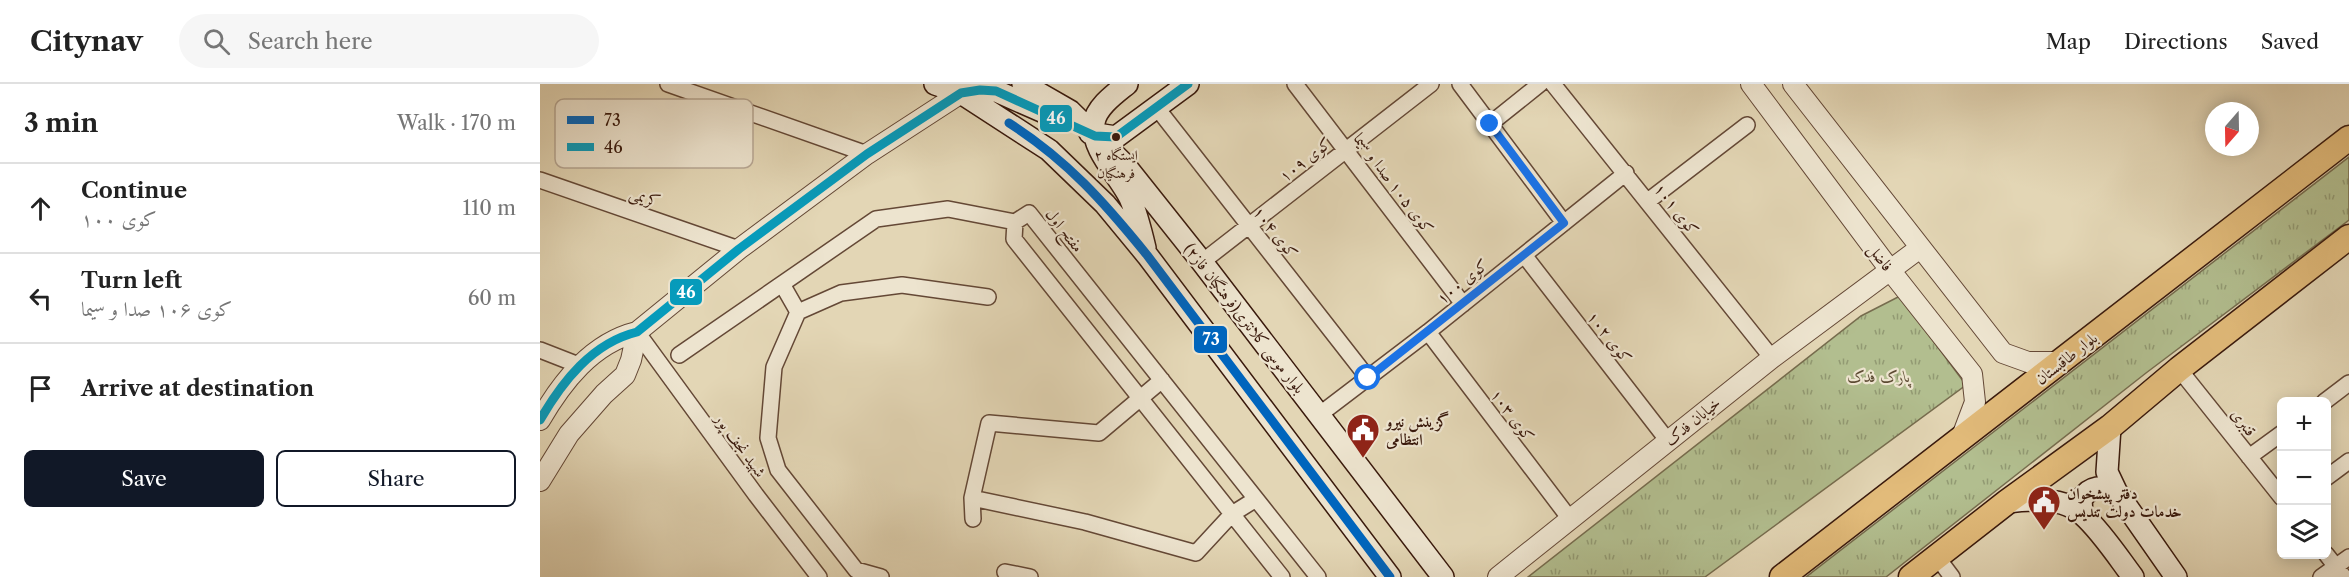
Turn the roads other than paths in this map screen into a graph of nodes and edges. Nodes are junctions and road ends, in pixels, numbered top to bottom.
1 (668, 84) edge
2 (935, 84) edge
3 (1023, 84) edge
4 (1127, 84) edge
5 (1188, 84) edge
6 (1295, 84) edge
7 (1431, 84) edge
8 (1460, 84) edge
9 (1540, 84) edge
10 (1553, 84) edge
11 (1751, 84) edge
12 (1793, 84) edge
13 (961, 93) junction
14 (711, 99) edge
15 (1157, 108) junction
16 (753, 114) edge
17 (1490, 124) junction
18 (1747, 125) dead end
19 (1095, 136) junction
20 (2349, 138) edge
21 (1346, 150) junction
22 (867, 154) junction
23 (1626, 173) junction
24 (540, 180) edge
25 (1648, 201) junction
26 (1015, 222) junction
27 (1564, 223) junction
28 (1248, 226) junction
29 (2349, 237) edge
30 (1920, 248) junction
31 (739, 249) junction
32 (1147, 255) junction
33 (1524, 255) junction
34 (1202, 262) junction
35 (1890, 270) junction
36 (782, 284) junction
37 (988, 297) dead end
38 (1463, 304) junction
39 (798, 312) junction
40 (637, 332) junction
41 (1428, 332) junction
42 (540, 350) edge
43 (679, 355) dead end
44 (1772, 358) junction
45 (2060, 362) junction
46 (580, 366) junction
47 (2179, 369) junction
48 (1368, 378) junction
49 (1161, 380) junction
50 (2349, 383) edge
51 (2331, 397) edge
52 (1140, 398) junction
53 (1320, 415) junction
54 (540, 420) edge
55 (2110, 427) junction
56 (2277, 437) edge
57 (1961, 439) junction
58 (1668, 441) junction
59 (2249, 457) junction
60 (2349, 461) edge
61 (2331, 474) edge
62 (540, 481) edge
63 (2116, 491) junction
64 (2277, 492) edge
65 (972, 498) junction
66 (1256, 499) junction
67 (2007, 502) junction
68 (2082, 513) junction
69 (1232, 514) junction
70 (973, 519) dead end
71 (1570, 519) junction
72 (1936, 557) junction
73 (2349, 557) edge
74 (2336, 566) edge
75 (1005, 572) dead end
76 (819, 577) edge
77 (881, 577) edge
78 (1030, 577) edge
79 (1282, 577) edge
80 (1318, 577) edge
81 (1390, 577) edge
82 (1443, 577) edge
83 (1498, 577) edge
84 (1782, 577) edge
85 (1911, 577) edge
86 (1952, 577) edge
87 (2133, 577) edge
88 (2176, 577) edge
89 (2321, 577) edge

1 - 14 street
2 - 13 main road
3 - 19 main road, بلوار موسی کلانتری(فرهنگیان فاز۲)
4 - 19 main road
5 - 15 main road
6 - 21 street, کوی ۱۰۵ صدا و سیما
7 - 21 street, کوی ۱۰۹
8 - 17 street
9 - 17 street
10 - 23 street, کوی ۱۰۱
11 - 35 street, فاضل
12 - 30 street
13 - 19 main road
13 - 22 street
13 - 32 main road
15 - 19 main road
15 - 28 street, کوی ۱۰۴
16 - 22 street
17 - 27 street
18 - 25 street
19 - 32 main road
19 - 34 main road, بلوار موسی کلانتری(فرهنگیان فاز۲)
20 - 45 main road, بلوار طاقبستان
21 - 28 street, کوی ۱۰۹
21 - 38 street, کوی ۱۰۵ صدا و سیما
22 - 31 street
23 - 25 street, کوی ۱۰۱
23 - 27 street, کوی ۱۰۰
24 - 31 street, کریمی
25 - 44 street, کوی ۱۰۱
26 - 36 street
26 - 49 street, مفتح اول
26 - 52 street
27 - 33 street, کوی ۱۰۰
28 - 34 street, کوی ۱۰۹
28 - 48 street, کوی ۱۰۴
29 - 47 main road
30 - 35 street, خیابان فدک
30 - 45 street
31 - 40 street
32 - 81 main road
33 - 38 street, کوی ۱۰۰
33 - 58 street, کوی ۱۰۲
34 - 53 main road, بلوار موسی کلانتری(فرهنگیان فاز۲)
35 - 44 street, خیابان فدک
35 - 57 street, فاضل
36 - 39 street
36 - 43 street
37 - 39 street
38 - 41 street, کوی ۱۰۰
39 - 77 street
40 - 46 street
40 - 62 street
40 - 76 street, شهید نجف پور
41 - 48 street, کوی ۱۰۰
41 - 71 street, کوی ۱۰۳
42 - 46 street
44 - 58 street, خیابان فدک
45 - 57 main road, بلوار طاقبستان
46 - 54 street
47 - 55 main road
47 - 59 street, قنبری
48 - 53 street, کوی ۱۰۰
49 - 52 street
49 - 66 street, مفتح اول
50 - 51 street
52 - 65 street
52 - 69 street
53 - 82 main road, بلوار موسی کلانتری(فرهنگیان فاز۲)
55 - 63 main road
55 - 67 main road
56 - 59 street
57 - 84 main road, بلوار طاقبستان
58 - 71 street, خیابان فدک
59 - 64 street, قنبری
60 - 61 street
63 - 68 main road
63 - 88 main road
65 - 69 street
65 - 70 street
66 - 69 street
66 - 80 street, مفتح اول
67 - 68 main road
67 - 72 main road
68 - 87 main road
69 - 79 street
71 - 83 street, خیابان فدک
72 - 85 main road
72 - 86 street
73 - 74 street
74 - 89 street
75 - 78 street

